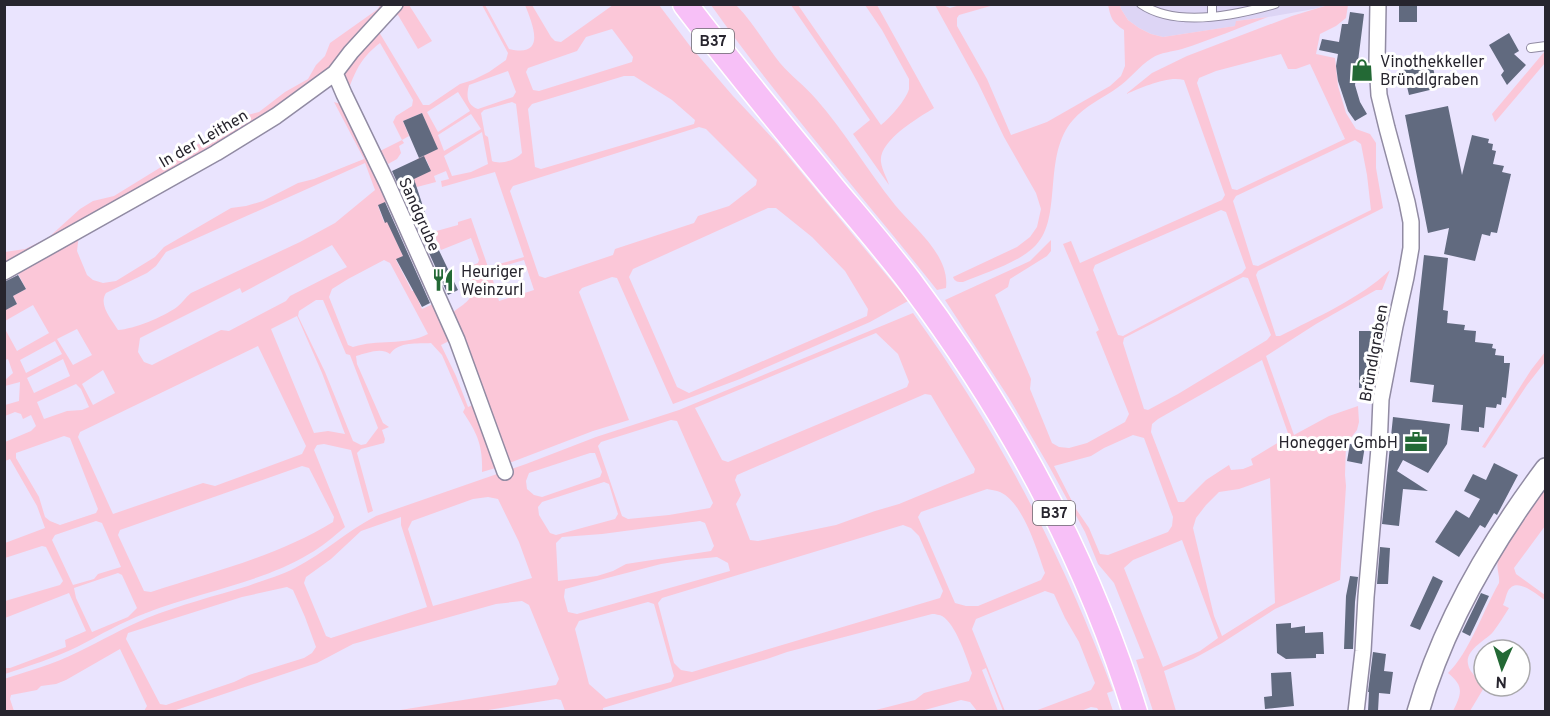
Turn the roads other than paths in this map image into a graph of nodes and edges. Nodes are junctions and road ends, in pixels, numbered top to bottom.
1 (394, 4) edge
2 (685, 4) edge
3 (1141, 4) edge
4 (1212, 4) edge
5 (1275, 4) edge
6 (1377, 4) edge
7 (1212, 16) junction
8 (1545, 46) edge
9 (1531, 48) dead end
10 (335, 74) junction
11 (4, 272) edge
12 (1545, 469) edge
13 (504, 472) dead end
14 (1135, 711) edge
15 (1356, 711) edge
16 (1418, 711) edge

1 - 10 street, In der Leithen
2 - 14 main road, B37
3 - 7 lane
4 - 7 lane
5 - 7 lane
6 - 15 street, Bründlgraben
8 - 9 lane
10 - 11 street, In der Leithen
10 - 13 street, Sandgrube
12 - 16 street

